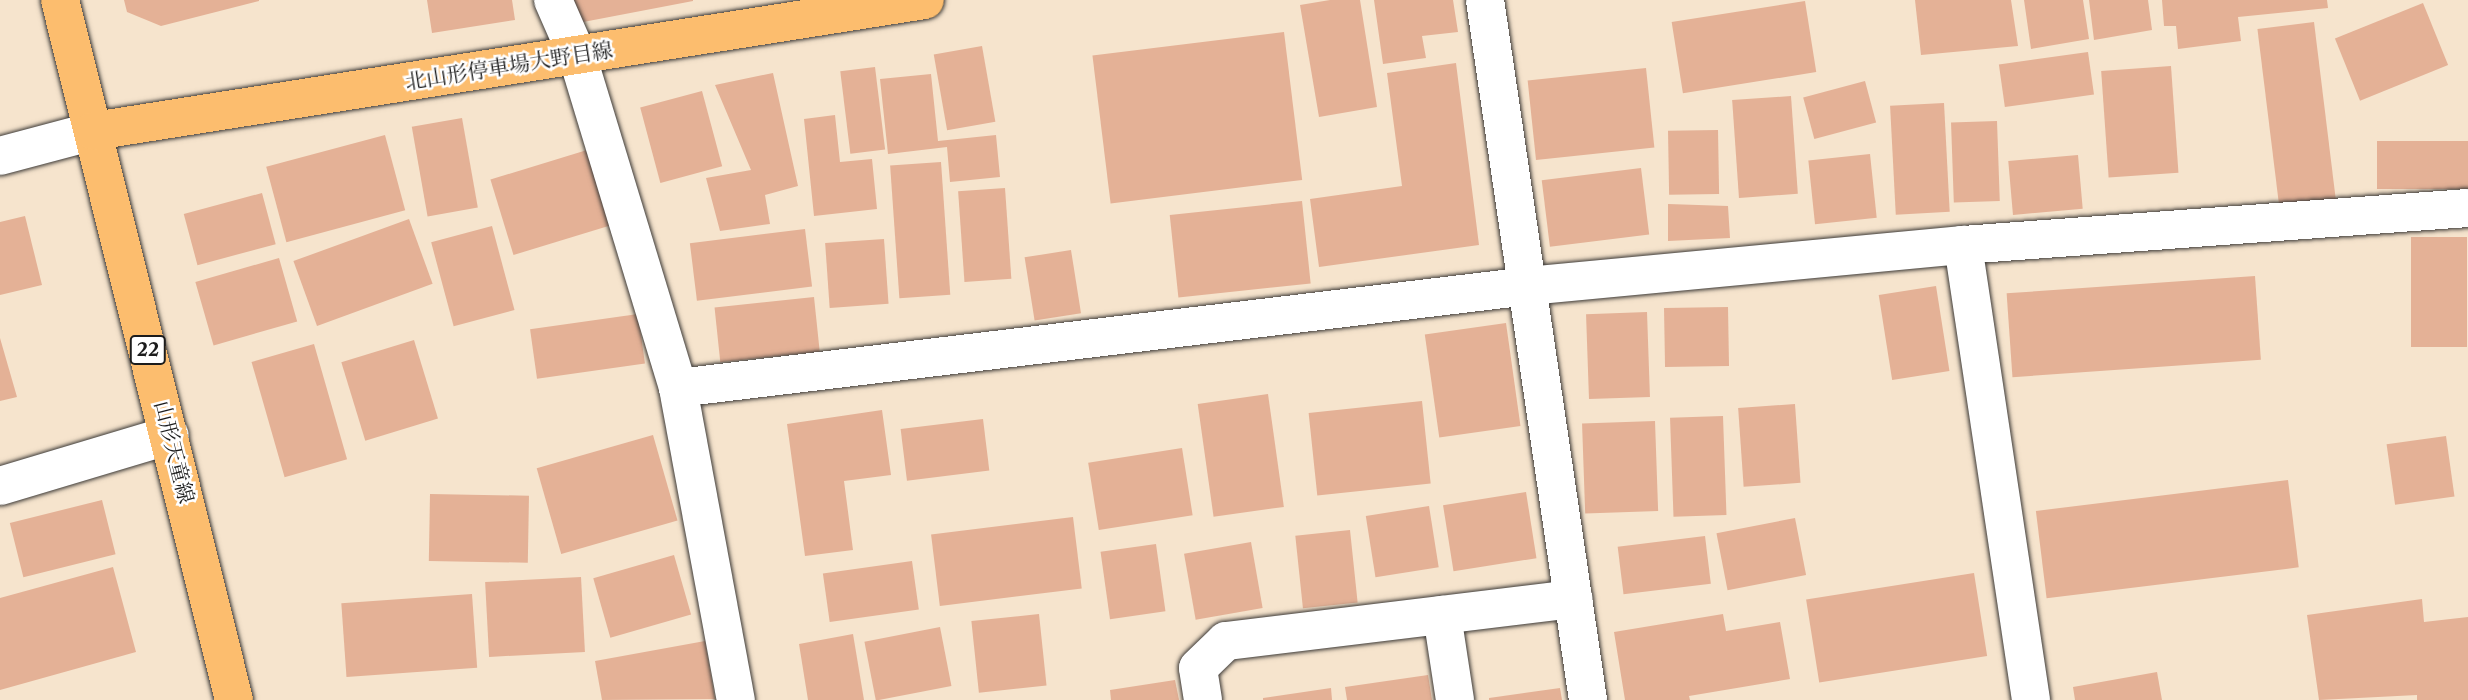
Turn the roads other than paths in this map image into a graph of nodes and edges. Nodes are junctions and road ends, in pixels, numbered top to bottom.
1 (60, 0) edge
2 (553, 0) edge
3 (925, 0) edge
4 (1485, 0) edge
5 (578, 55) junction
6 (94, 131) junction
7 (0, 156) edge
8 (2468, 208) edge
9 (1963, 245) junction
10 (1528, 286) junction
11 (678, 388) junction
12 (170, 435) junction
13 (0, 486) edge
14 (1573, 599) junction
15 (1442, 615) junction
16 (234, 700) edge
17 (736, 700) edge
18 (1203, 700) edge
19 (1455, 700) edge
20 (1588, 700) edge
21 (2031, 700) edge

1 - 6 main road, 山形天童線 / 22
2 - 5 street
3 - 5 main road, 北山形停車場大野目線
4 - 10 street
5 - 6 main road, 北山形停車場大野目線
5 - 11 street
6 - 7 street
6 - 12 main road, 山形天童線 / 22
8 - 9 street
9 - 10 street
9 - 21 street
10 - 11 street
10 - 14 street
11 - 17 street
12 - 13 street
12 - 16 main road, 山形天童線 / 22
14 - 15 street
14 - 20 street
15 - 18 street
15 - 19 street

